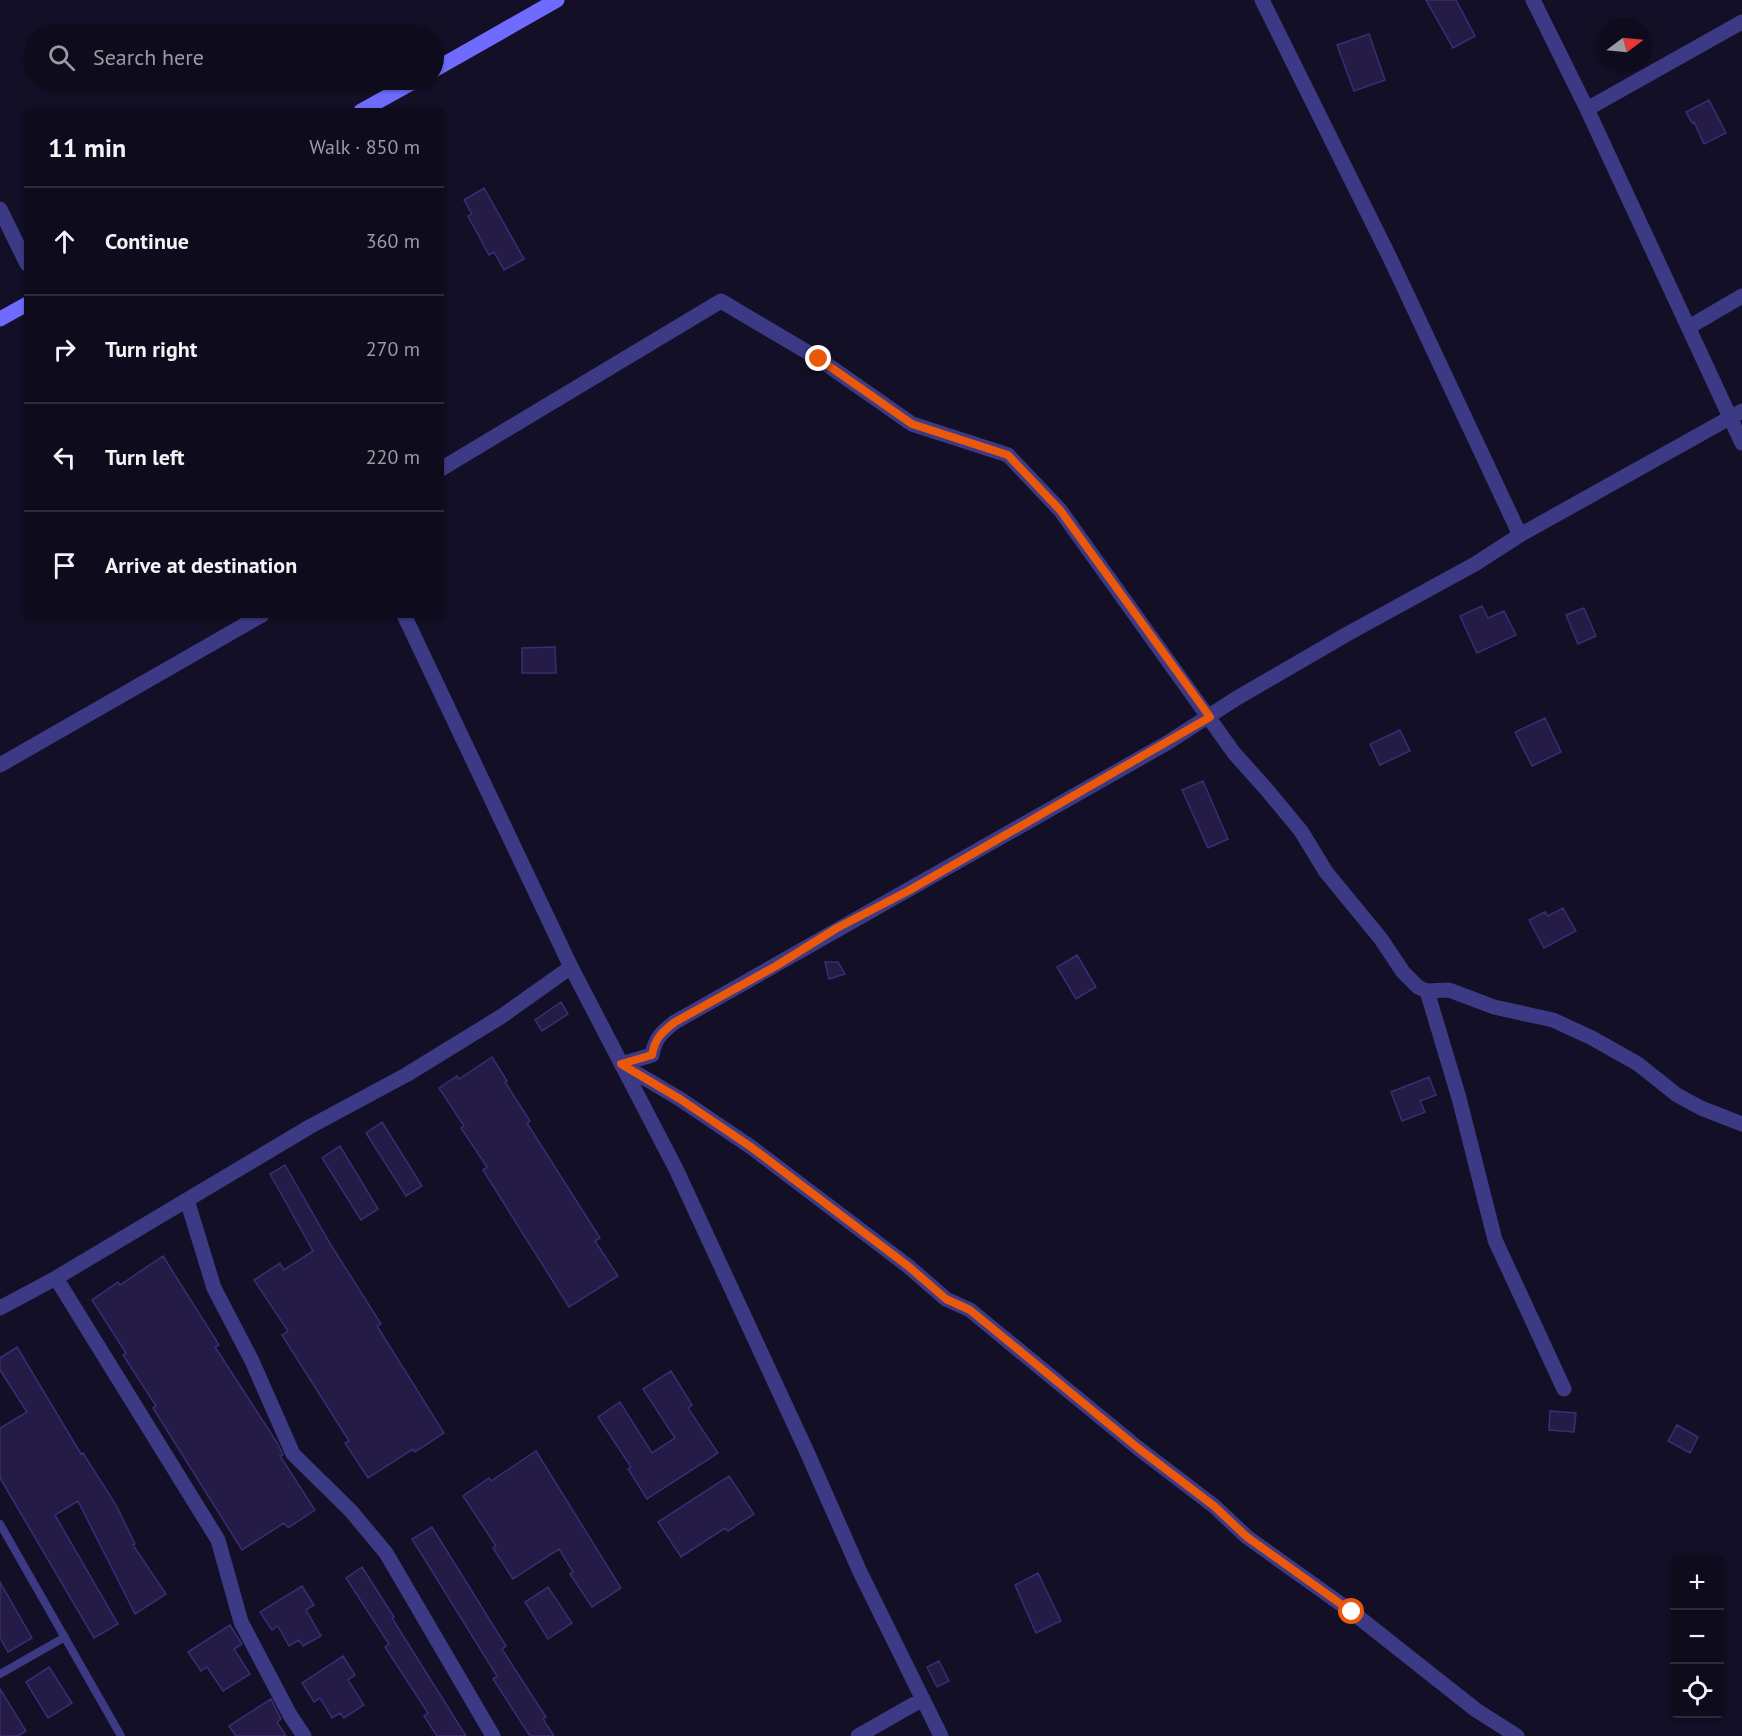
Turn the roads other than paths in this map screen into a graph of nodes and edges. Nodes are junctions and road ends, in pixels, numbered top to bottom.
1 (1262, 0) edge
2 (1533, 0) edge
3 (552, 1) edge
4 (1742, 22) edge
5 (444, 64) edge
6 (399, 90) edge
7 (366, 108) edge
8 (1587, 109) junction
9 (0, 209) edge
10 (6, 237) edge
11 (24, 260) edge
12 (1742, 296) edge
13 (24, 306) edge
14 (0, 319) edge
15 (1689, 327) junction
16 (1736, 415) edge
17 (1742, 443) edge
18 (444, 467) edge
19 (1520, 535) junction
20 (257, 618) edge
21 (405, 618) edge
22 (1210, 717) junction
23 (0, 765) edge
24 (571, 967) junction
25 (1427, 991) junction
26 (621, 1064) junction
27 (1742, 1124) edge
28 (187, 1200) junction
29 (56, 1278) junction
30 (0, 1308) edge
31 (1564, 1389) dead end
32 (0, 1524) edge
33 (65, 1637) junction
34 (0, 1674) edge
35 (923, 1699) junction
36 (121, 1736) edge
37 (304, 1736) edge
38 (494, 1736) edge
39 (858, 1736) edge
40 (941, 1736) edge
41 (1516, 1736) edge

1 - 19 street
2 - 8 street
3 - 5 main road
4 - 8 street
6 - 7 main road
8 - 15 street
9 - 10 street
10 - 11 street
12 - 15 street
13 - 14 main road
15 - 16 street
16 - 17 street
16 - 19 street
18 - 22 street
19 - 22 street
20 - 23 street
21 - 24 street
22 - 25 street
22 - 26 street
24 - 26 street
24 - 28 street
25 - 27 street
25 - 31 street
26 - 35 street
26 - 41 street
28 - 29 street
28 - 38 street
29 - 30 street
29 - 37 street
32 - 33 lane
33 - 34 lane
33 - 36 lane
35 - 39 street
35 - 40 street

